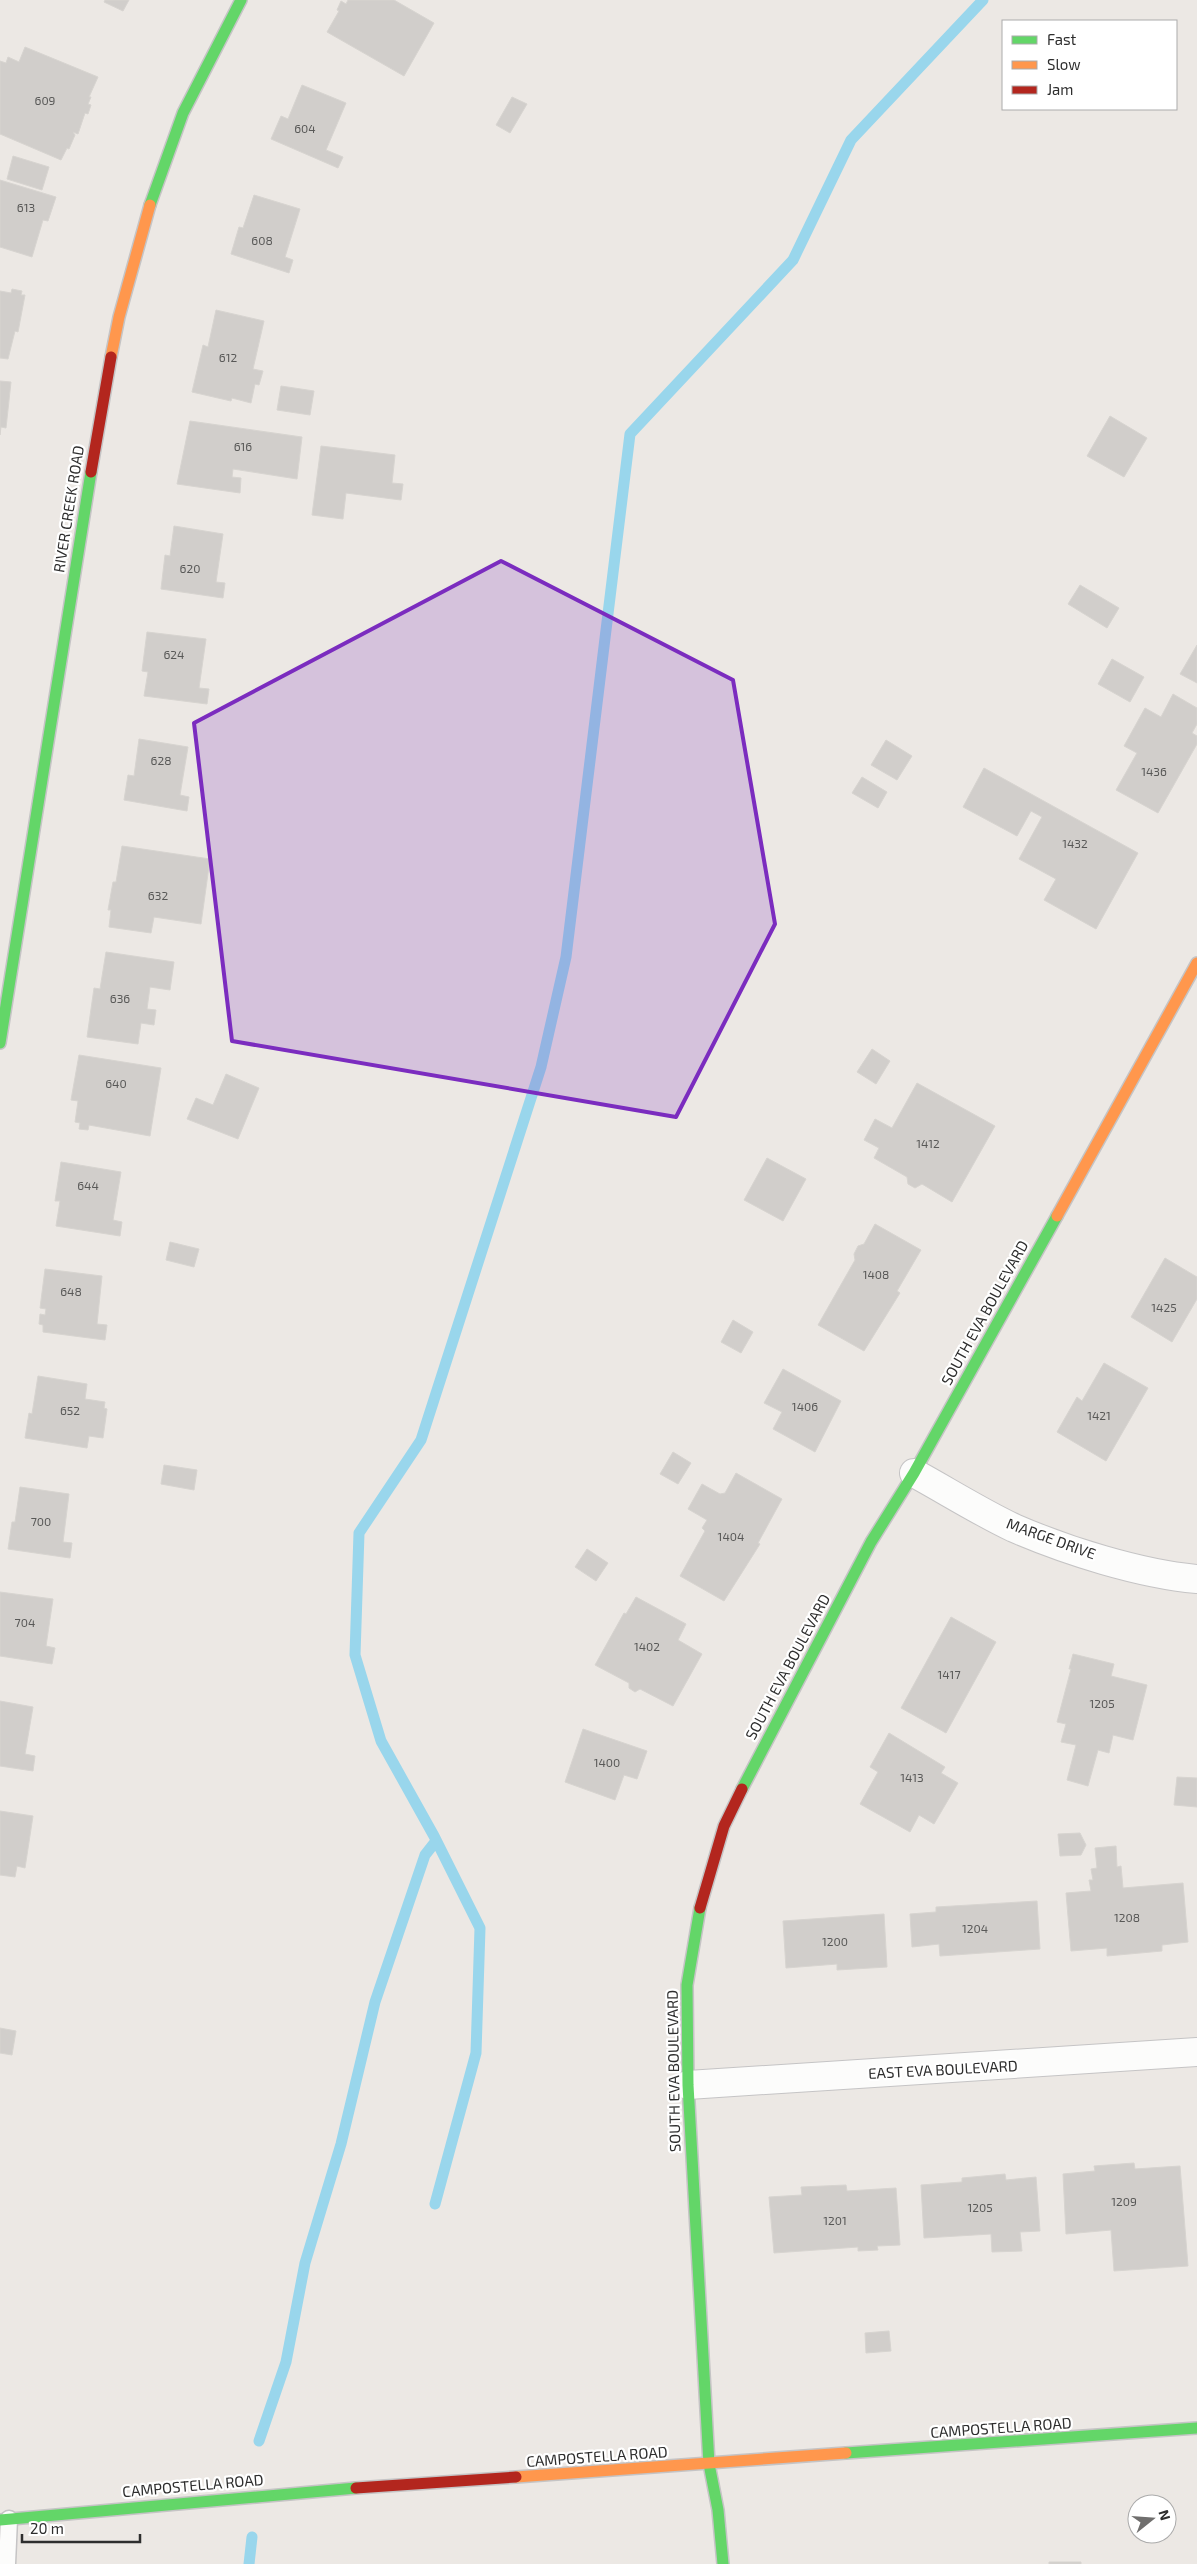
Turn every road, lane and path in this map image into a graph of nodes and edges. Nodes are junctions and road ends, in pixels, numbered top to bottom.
1 (241, 0) edge
2 (1197, 963) edge
3 (0, 1043) edge
4 (914, 1473) junction
5 (1197, 1579) edge
6 (1197, 2052) edge
7 (688, 2085) junction
8 (1197, 2428) edge
9 (709, 2464) junction
10 (4, 2519) edge
11 (7, 2564) edge
12 (723, 2564) edge

1 - 3 street, RIVER CREEK ROAD
2 - 4 street, SOUTH EVA BOULEVARD
4 - 5 street, MARGE DRIVE
4 - 7 street, SOUTH EVA BOULEVARD
6 - 7 street, EAST EVA BOULEVARD
7 - 9 street, SOUTH EVA BOULEVARD
8 - 9 street, CAMPOSTELLA ROAD
9 - 10 street, CAMPOSTELLA ROAD
9 - 12 street, SOUTH EVA BOULEVARD
10 - 11 lane

